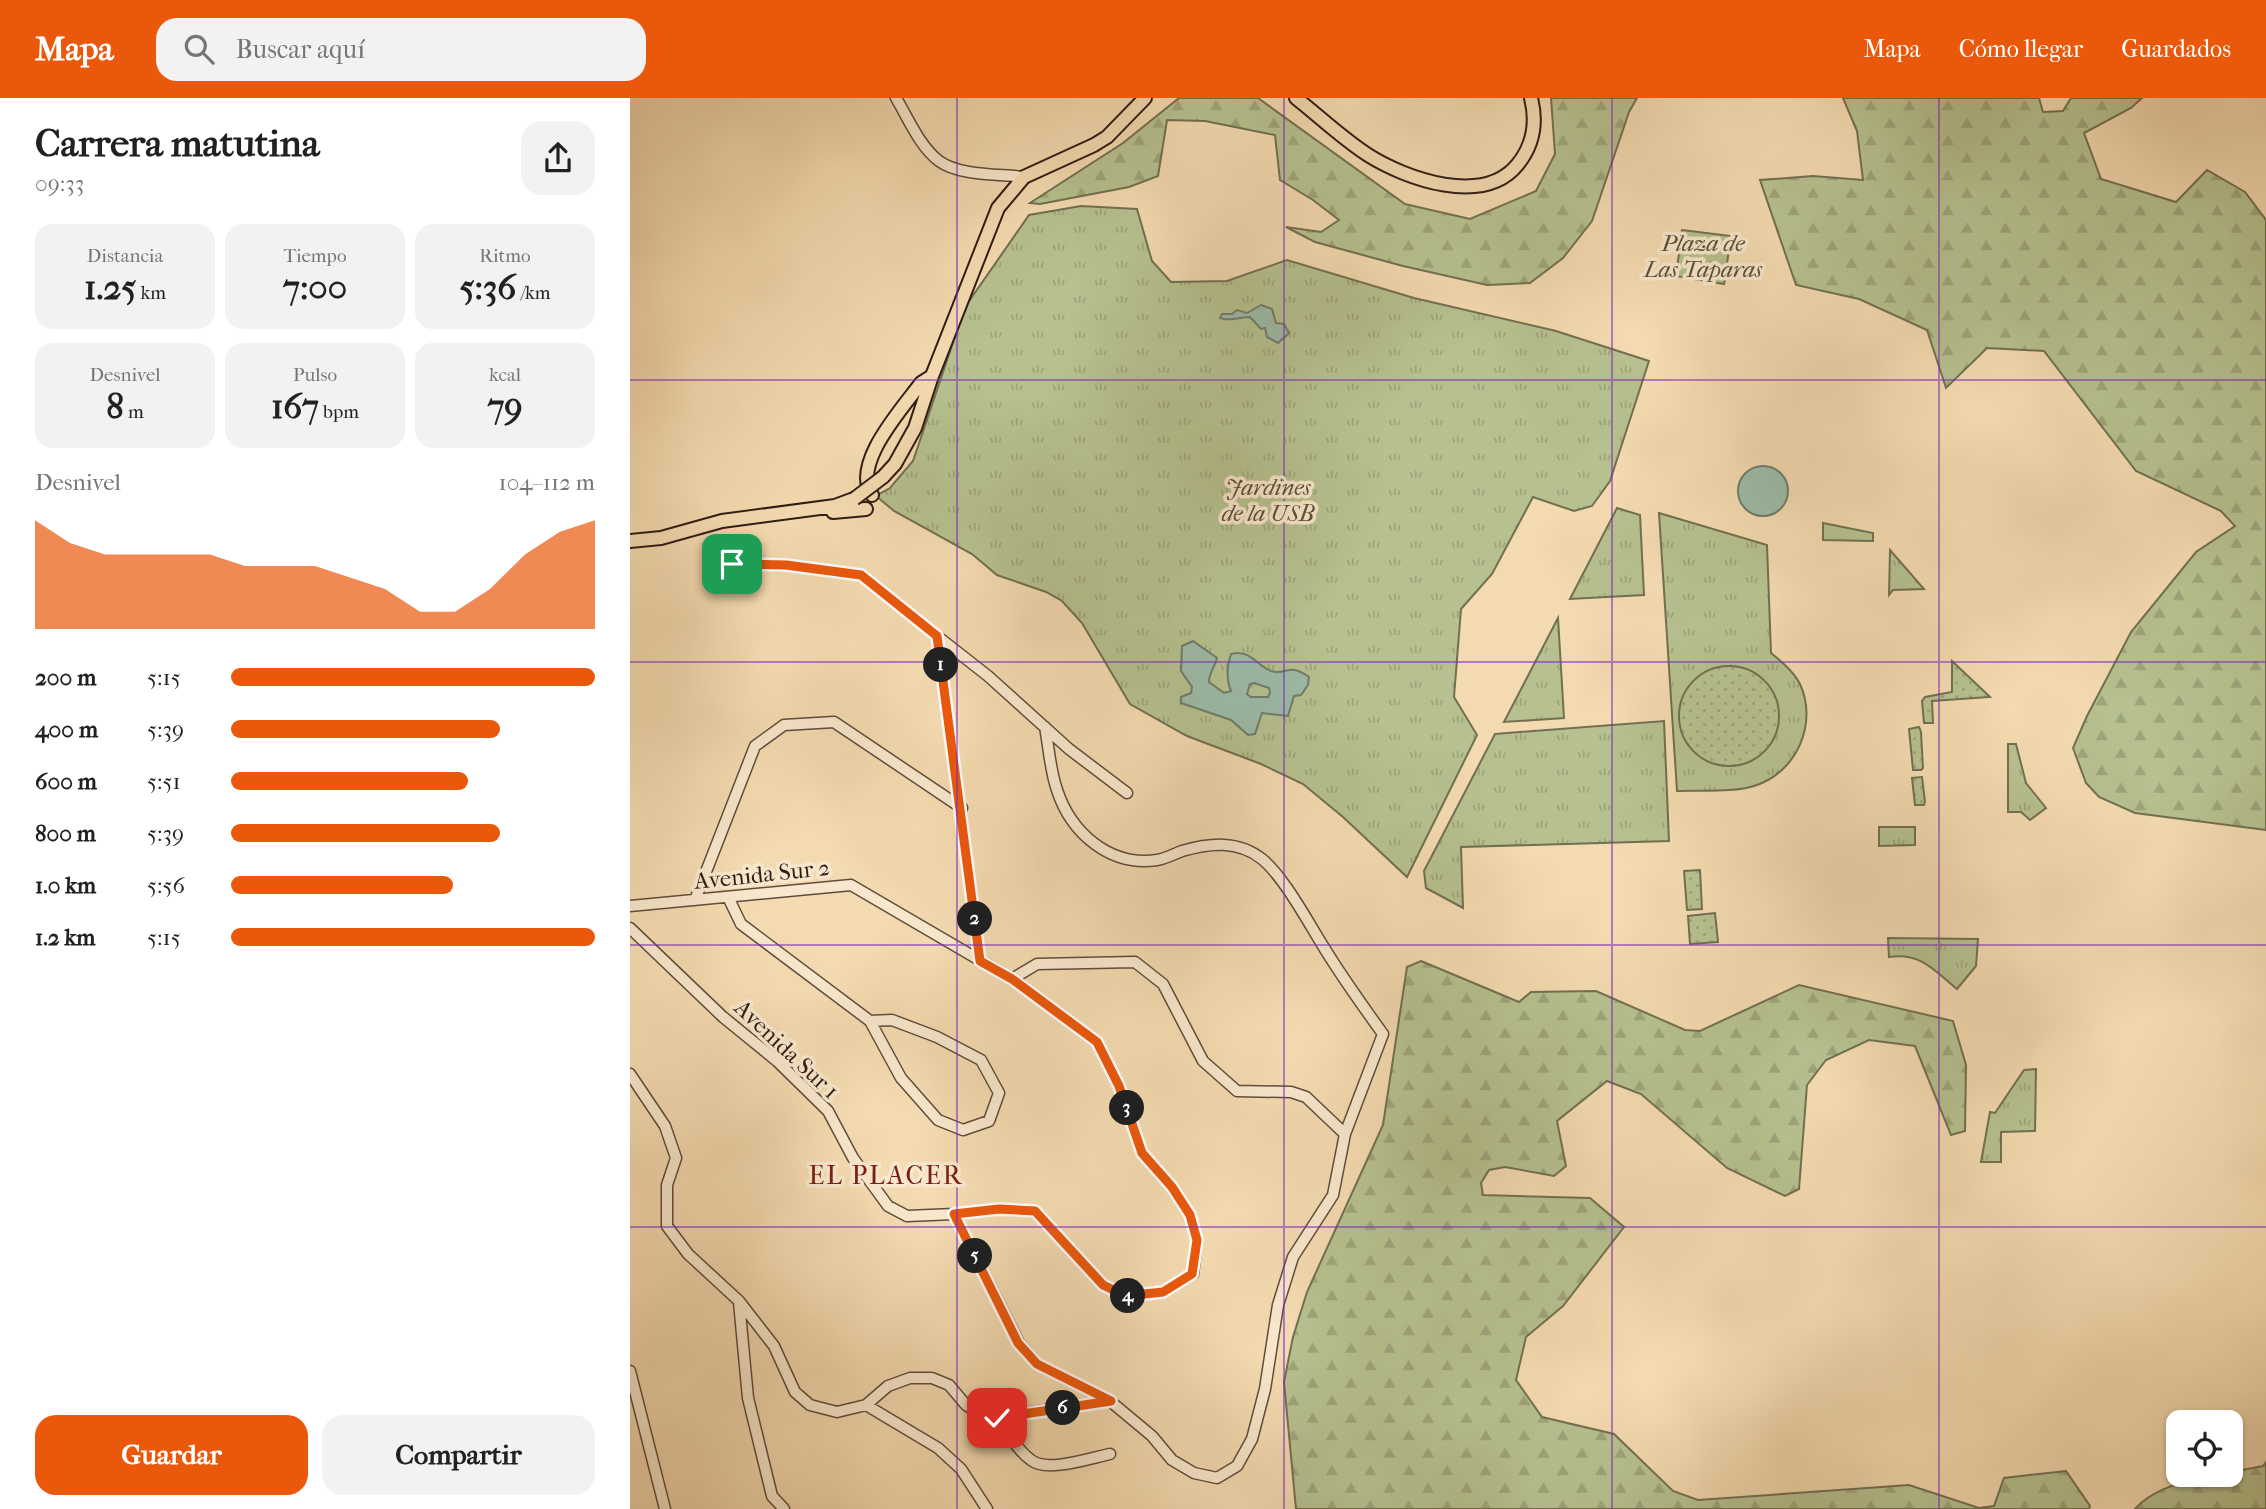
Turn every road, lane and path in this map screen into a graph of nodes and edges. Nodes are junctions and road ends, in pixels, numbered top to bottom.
1 (896, 98) edge
2 (1144, 98) edge
3 (1296, 98) edge
4 (1531, 98) edge
5 (1024, 177) junction
6 (932, 376) junction
7 (872, 495) dead end
8 (866, 509) dead end
9 (802, 510) junction
10 (630, 541) edge
11 (732, 564) dead end
12 (937, 636) junction
13 (1045, 727) junction
14 (1127, 793) dead end
15 (961, 808) junction
16 (728, 897) junction
17 (695, 901) junction
18 (630, 906) edge
19 (630, 928) edge
20 (980, 961) junction
21 (1012, 979) junction
22 (870, 1021) junction
23 (630, 1074) edge
24 (1345, 1134) junction
25 (954, 1214) junction
26 (1192, 1274) joint
27 (739, 1301) junction
28 (630, 1371) edge
29 (1111, 1401) junction
30 (866, 1405) junction
31 (997, 1418) junction
32 (1110, 1454) dead end
33 (666, 1509) edge
34 (784, 1509) edge
35 (987, 1509) edge

1 - 5 street
2 - 5 main road
3 - 4 main road
5 - 6 main road
6 - 7 main road
6 - 9 main road, bridge
8 - 9 main road
9 - 10 main road
11 - 12 street
12 - 13 street
12 - 15 street
13 - 14 street
13 - 24 street
15 - 17 street
15 - 20 street
16 - 17 street, Avenida Sur 2
16 - 20 street, Avenida Sur 2
16 - 22 street
17 - 18 street, Avenida Sur 2
19 - 25 street, Avenida Sur 1
20 - 21 street, Avenida Sur 2
21 - 24 street
21 - 26 street, Avenida Sur 2
22 - 22 street
23 - 27 street
24 - 29 street
25 - 26 street, Avenida Sur 1
25 - 29 street
27 - 30 street
27 - 34 street
28 - 33 street
29 - 31 street
30 - 31 street
30 - 35 street
31 - 32 street

